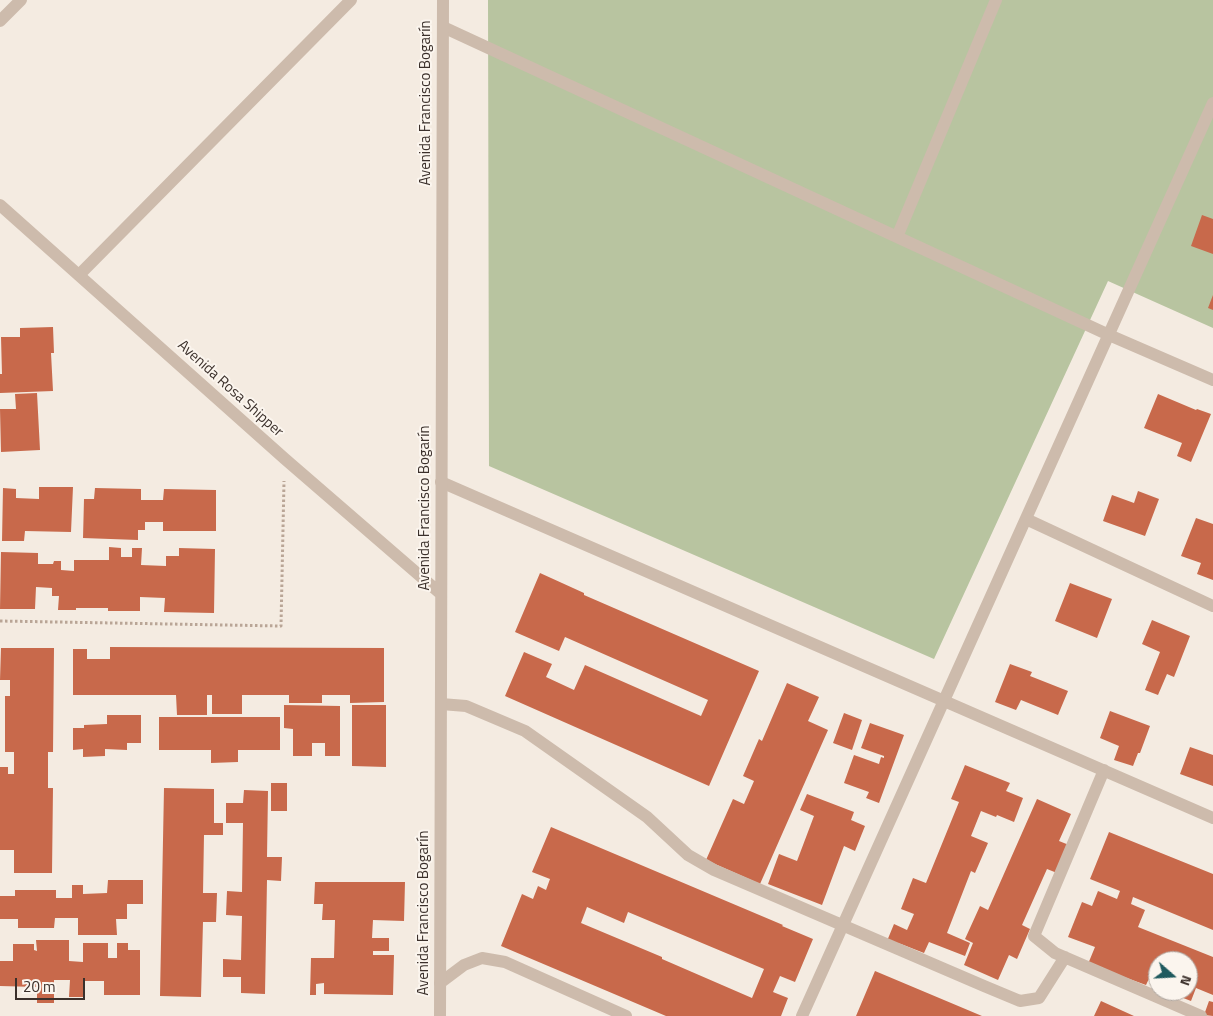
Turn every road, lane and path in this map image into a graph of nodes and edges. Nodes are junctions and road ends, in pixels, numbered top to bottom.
1 (21, 0) edge
2 (351, 0) edge
3 (443, 0) edge
4 (996, 0) edge
5 (0, 21) edge
6 (443, 27) junction
7 (1213, 103) edge
8 (0, 205) edge
9 (897, 237) junction
10 (79, 275) junction
11 (1109, 335) junction
12 (1213, 380) edge
13 (285, 459) junction
14 (441, 482) junction
15 (1026, 519) junction
16 (441, 594) junction
17 (1213, 606) edge
18 (0, 622) edge
19 (944, 700) junction
20 (441, 704) junction
21 (1104, 770) junction
22 (1213, 818) edge
23 (843, 926) junction
24 (1065, 957) junction
25 (440, 983) junction
26 (440, 1016) edge
27 (626, 1016) edge
28 (802, 1016) edge
29 (1201, 1016) edge

1 - 5 street
2 - 10 street
3 - 6 street, Avenida Francisco Bogarín
4 - 9 street
6 - 9 street
6 - 14 street, Avenida Francisco Bogarín
7 - 11 street
8 - 10 street, Avenida Rosa Shipper
9 - 11 street
10 - 13 street, Avenida Rosa Shipper
11 - 12 street
11 - 15 street
13 - 16 street, Avenida Rosa Shipper
13 - 18 path
14 - 16 street, Avenida Francisco Bogarín
14 - 19 street
15 - 17 street
15 - 19 street
16 - 20 street, Avenida Francisco Bogarín
19 - 21 street
19 - 23 street
20 - 23 street
20 - 25 street, Avenida Francisco Bogarín
21 - 22 street
21 - 24 street
23 - 24 street
23 - 28 street
24 - 29 street
25 - 26 street, Avenida Francisco Bogarín
25 - 27 street

